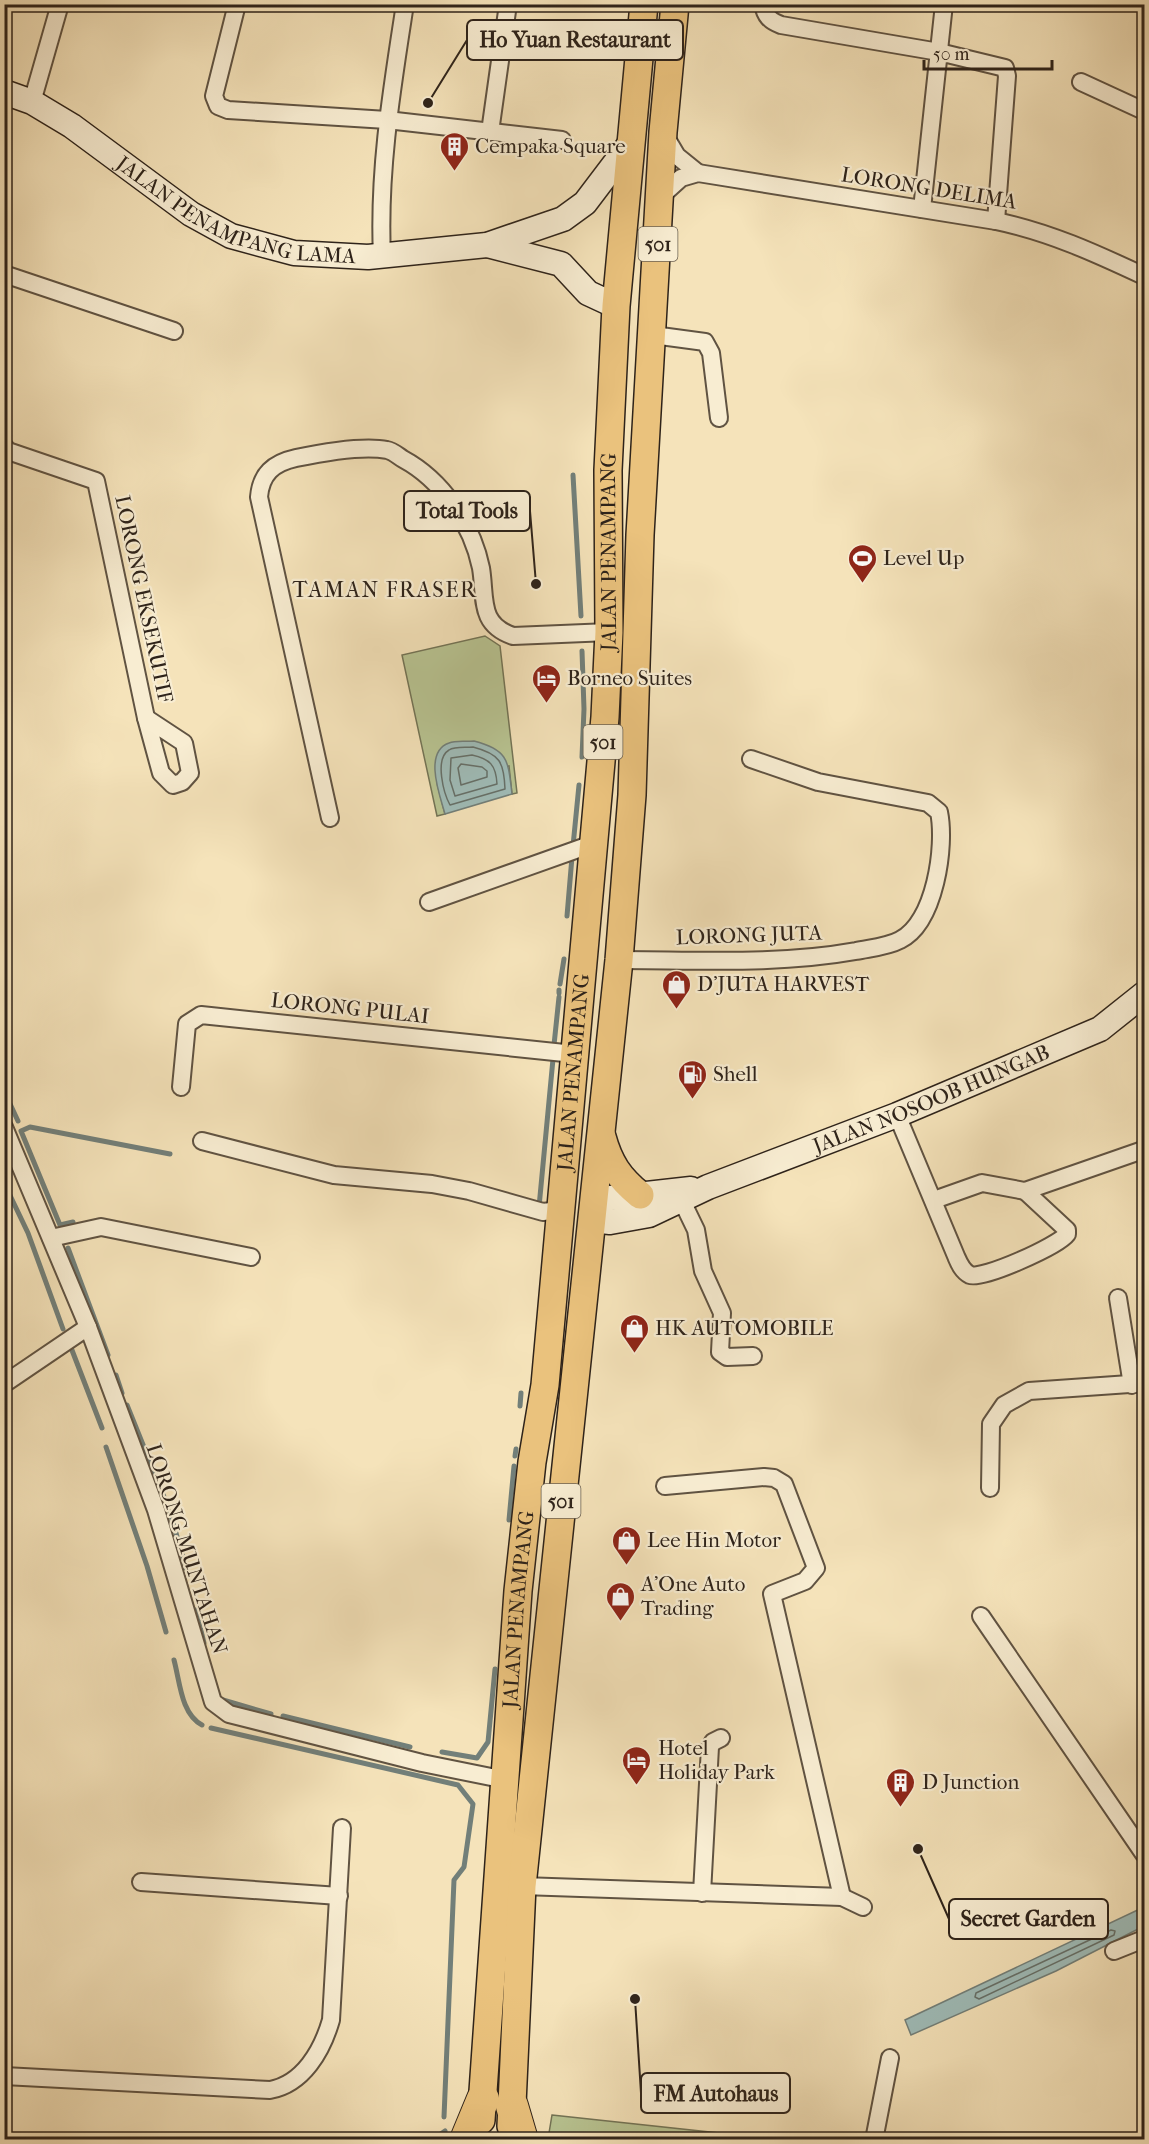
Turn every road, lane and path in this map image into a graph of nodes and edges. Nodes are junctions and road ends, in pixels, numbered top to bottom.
1 (60, 4) edge
2 (237, 4) edge
3 (405, 4) edge
4 (508, 4) edge
5 (644, 4) edge
6 (675, 4) edge
7 (763, 4) edge
8 (944, 4) edge
9 (939, 52) junction
10 (1081, 82) dead end
11 (4, 92) edge
12 (32, 102) junction
13 (1144, 111) edge
14 (387, 120) junction
15 (490, 132) junction
16 (663, 132) junction
17 (562, 140) dead end
18 (632, 141) junction
19 (698, 173) junction
20 (660, 197) junction
21 (922, 209) junction
22 (563, 219) junction
23 (996, 221) junction
24 (487, 245) junction
25 (382, 256) junction
26 (561, 264) junction
27 (4, 274) edge
28 (1144, 276) edge
29 (656, 290) junction
30 (616, 306) junction
31 (174, 331) dead end
32 (654, 335) junction
33 (719, 418) dead end
34 (4, 446) edge
35 (609, 632) junction
36 (146, 717) dead end
37 (752, 759) dead end
38 (330, 818) dead end
39 (595, 843) junction
40 (429, 902) dead end
41 (619, 960) junction
42 (1144, 997) edge
43 (574, 1054) junction
44 (181, 1087) dead end
45 (897, 1115) junction
46 (4, 1127) edge
47 (600, 1130) junction
48 (202, 1141) dead end
49 (1140, 1151) dead end
50 (708, 1187) junction
51 (1025, 1191) junction
52 (640, 1195) junction
53 (934, 1200) junction
54 (682, 1201) junction
55 (582, 1209) junction
56 (51, 1238) junction
57 (250, 1257) dead end
58 (1118, 1298) dead end
59 (88, 1327) junction
60 (753, 1356) dead end
61 (4, 1384) edge
62 (1138, 1384) edge
63 (665, 1486) dead end
64 (990, 1488) dead end
65 (981, 1616) dead end
66 (721, 1738) dead end
67 (506, 1780) junction
68 (342, 1828) dead end
69 (1144, 1854) edge
70 (141, 1882) dead end
71 (522, 1886) junction
72 (702, 1893) junction
73 (339, 1896) junction
74 (842, 1898) junction
75 (863, 1907) dead end
76 (1144, 1940) edge
77 (1114, 1951) dead end
78 (890, 2058) dead end
79 (4, 2076) edge
80 (497, 2102) junction
81 (466, 2139) edge
82 (479, 2139) edge
83 (511, 2139) edge
84 (522, 2139) edge
85 (874, 2139) edge

1 - 12 street
2 - 14 street
3 - 14 street
4 - 15 street
5 - 18 main road, JALAN PENAMPANG / 501
6 - 16 main road, JALAN PENAMPANG / 501
7 - 9 street
8 - 9 street
9 - 21 street
9 - 23 street
10 - 13 street
11 - 12 main road, JALAN PENAMPANG LAMA
12 - 25 main road, JALAN PENAMPANG LAMA
14 - 15 street
14 - 25 street
15 - 17 street
16 - 19 street
16 - 20 main road, JALAN PENAMPANG / 501
18 - 22 main road, JALAN PENAMPANG LAMA
18 - 30 main road, JALAN PENAMPANG / 501
19 - 20 street
19 - 21 street, LORONG DELIMA
20 - 29 main road, JALAN PENAMPANG / 501
21 - 23 street, LORONG DELIMA
22 - 24 main road, JALAN PENAMPANG LAMA
22 - 26 main road
23 - 28 street, LORONG DELIMA
24 - 25 main road, JALAN PENAMPANG LAMA
24 - 26 main road, JALAN PENAMPANG LAMA
26 - 30 main road
27 - 31 street
29 - 30 main road
29 - 32 main road, JALAN PENAMPANG / 501
30 - 35 main road, JALAN PENAMPANG / 501
32 - 33 street
32 - 41 main road, JALAN PENAMPANG / 501
34 - 36 street, LORONG EKSEKUTIF
35 - 38 street
35 - 39 main road, JALAN PENAMPANG / 501
37 - 41 street, LORONG JUTA
39 - 40 street
39 - 43 main road, JALAN PENAMPANG / 501
41 - 47 main road, JALAN PENAMPANG / 501
42 - 45 main road, JALAN NOSOOB HUNGAB
43 - 44 street, LORONG PULAI
43 - 55 main road, JALAN PENAMPANG / 501
45 - 50 main road, JALAN NOSOOB HUNGAB
45 - 53 street
46 - 56 street, LORONG MUNTAHAN
47 - 52 main road
47 - 55 main road, JALAN PENAMPANG / 501
48 - 55 street
49 - 51 street
50 - 52 main road, JALAN NOSOOB HUNGAB
50 - 54 main road, JALAN NOSOOB HUNGAB
51 - 53 street
51 - 53 street
52 - 55 main road, JALAN NOSOOB HUNGAB
54 - 55 main road, JALAN NOSOOB HUNGAB
54 - 60 street
55 - 67 main road, JALAN PENAMPANG / 501
55 - 71 main road, JALAN PENAMPANG / 501
56 - 57 street
56 - 59 street, LORONG MUNTAHAN
58 - 62 street
59 - 61 street
59 - 67 street, LORONG MUNTAHAN
62 - 64 street
63 - 74 street
65 - 69 street
66 - 72 street
67 - 80 main road, JALAN PENAMPANG / 501
68 - 73 street
70 - 73 street
71 - 72 street
71 - 80 main road, JALAN PENAMPANG / 501
72 - 74 street
73 - 79 street
74 - 75 street
76 - 77 street
78 - 85 street
80 - 81 highway
80 - 82 main road, JALAN PENAMPANG / 501
80 - 83 main road, JALAN PENAMPANG / 501
80 - 84 highway

